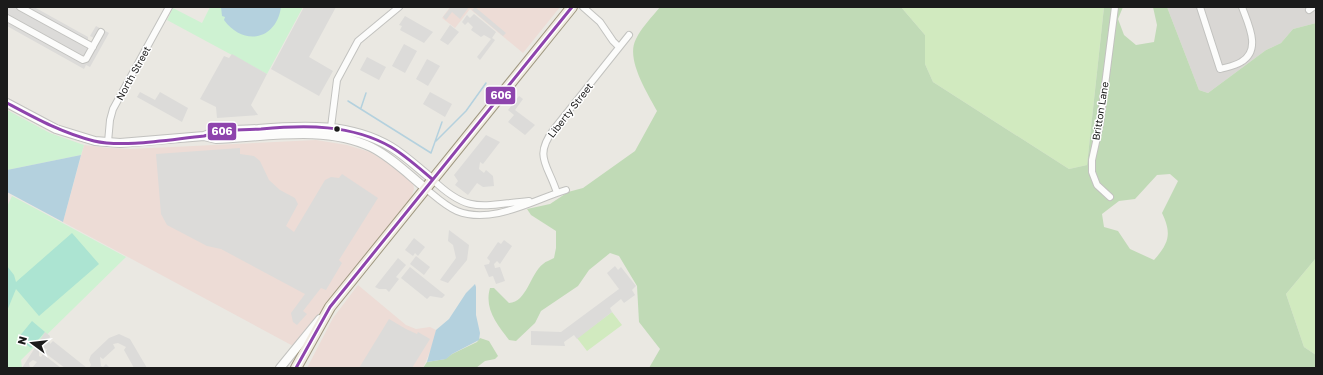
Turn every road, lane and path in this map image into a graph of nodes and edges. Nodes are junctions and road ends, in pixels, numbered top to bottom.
1 (20, 7) edge
2 (169, 7) edge
3 (399, 7) edge
4 (572, 7) edge
5 (583, 7) edge
6 (1115, 7) edge
7 (1200, 7) edge
8 (1242, 7) edge
9 (7, 18) edge
10 (101, 32) dead end
11 (629, 35) dead end
12 (93, 47) junction
13 (619, 47) junction
14 (7, 103) edge
15 (331, 127) junction
16 (325, 135) junction
17 (204, 136) junction
18 (336, 136) junction
19 (108, 142) junction
20 (432, 179) junction
21 (425, 188) junction
22 (566, 190) dead end
23 (557, 193) junction
24 (1110, 197) dead end
25 (536, 200) junction
26 (330, 307) junction
27 (280, 368) edge
28 (296, 368) edge

1 - 12 street
2 - 19 street, North Street
3 - 15 street
4 - 20 main road
5 - 13 street
6 - 24 street, Britton Lane
7 - 8 street
9 - 12 street
10 - 12 street
11 - 13 street, Liberty Street
13 - 23 street, Liberty Street
14 - 19 street
15 - 16 street
15 - 17 street
15 - 18 street
15 - 20 street
16 - 17 street
16 - 18 street
17 - 19 street
18 - 21 street
20 - 21 main road
20 - 25 street
21 - 25 street
21 - 26 main road
22 - 23 street
23 - 25 street
26 - 27 street
26 - 28 main road

